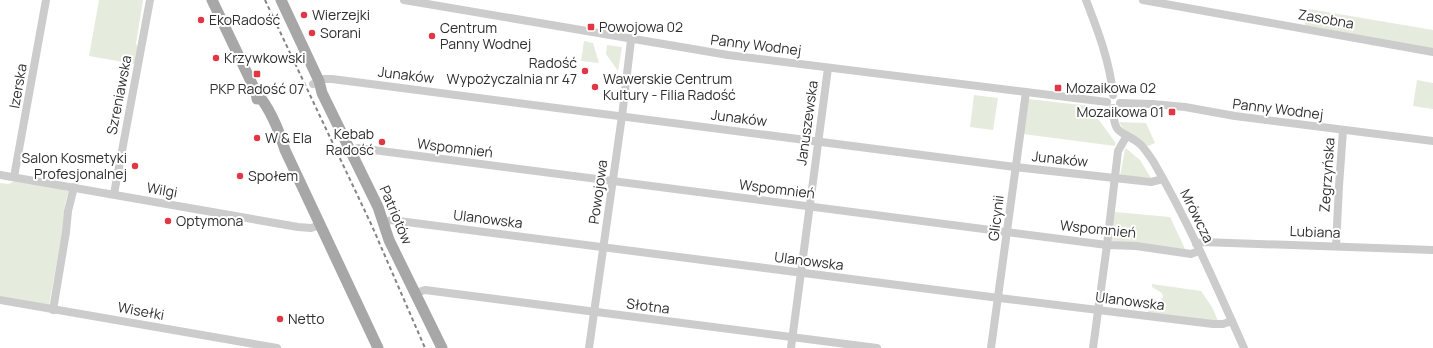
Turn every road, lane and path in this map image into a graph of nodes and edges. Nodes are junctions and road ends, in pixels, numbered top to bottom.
1 (46, 0) edge
2 (150, 0) edge
3 (212, 0) edge
4 (273, 0) edge
5 (281, 0) edge
6 (404, 0) edge
7 (1086, 0) edge
8 (1143, 0) edge
9 (454, 4) edge
10 (631, 40) junction
11 (1433, 52) edge
12 (828, 68) junction
13 (316, 83) junction
14 (1026, 92) junction
15 (1113, 95) junction
16 (1107, 102) junction
17 (1120, 103) junction
18 (1113, 108) junction
19 (622, 116) junction
20 (1343, 130) junction
21 (1126, 137) junction
22 (818, 141) junction
23 (1433, 141) edge
24 (351, 150) junction
25 (1015, 167) junction
26 (0, 175) edge
27 (14, 177) junction
28 (1115, 178) junction
29 (1163, 178) junction
30 (613, 181) junction
31 (74, 187) junction
32 (114, 194) junction
33 (809, 206) junction
34 (383, 223) junction
35 (320, 225) junction
36 (1007, 232) junction
37 (1107, 245) junction
38 (1336, 246) junction
39 (604, 247) junction
40 (1198, 248) junction
41 (1433, 250) edge
42 (801, 273) junction
43 (416, 293) junction
44 (999, 298) junction
45 (0, 300) edge
46 (53, 310) junction
47 (1098, 310) junction
48 (594, 312) junction
49 (1232, 321) junction
50 (792, 338) junction
51 (278, 348) edge
52 (378, 348) edge
53 (442, 348) edge
54 (589, 348) edge
55 (791, 348) edge
56 (876, 348) edge
57 (991, 348) edge
58 (1093, 348) edge
59 (1244, 348) edge

1 - 27 street, Izerska
2 - 32 street, Szreniawska
3 - 35 main road
4 - 13 main road, Patriotów
5 - 13 main road, Patriotów
6 - 9 street, Panny Wodnej
7 - 15 street
8 - 11 street, Zasobna
9 - 10 street, Panny Wodnej
10 - 12 street, Panny Wodnej
10 - 19 street, Powojowa
12 - 14 street, Panny Wodnej
12 - 22 street, Januszewska
13 - 19 street, Junaków
13 - 24 main road, Patriotów
14 - 16 street, Panny Wodnej
14 - 25 street, Glicynii
15 - 16 street
15 - 17 street
16 - 18 street
17 - 18 street
17 - 20 street, Panny Wodnej
18 - 21 street, Mrówcza
19 - 22 street, Junaków
19 - 30 street, Powojowa
20 - 23 street, Panny Wodnej
20 - 38 street, Zegrzyńska
21 - 28 street
21 - 29 street, Mrówcza
22 - 25 street, Junaków
22 - 33 street, Januszewska
24 - 30 street, Wspomnień
24 - 34 main road, Patriotów
25 - 28 street, Junaków
25 - 36 street, Glicynii
26 - 27 street, Wilgi
27 - 31 street, Wilgi
28 - 29 street, Junaków
28 - 37 street
29 - 40 street, Mrówcza
30 - 33 street, Wspomnień
30 - 39 street, Powojowa
31 - 32 street, Wilgi
31 - 46 street
32 - 35 street, Wilgi
33 - 36 street, Wspomnień
33 - 42 street, Januszewska
34 - 39 street, Ulanowska
34 - 43 main road, Patriotów
35 - 52 main road
36 - 37 street, Wspomnień
36 - 44 street, Glicynii
37 - 40 street, Wspomnień
37 - 47 street
38 - 40 street, Lubiana
38 - 41 street, Lubiana
39 - 42 street, Ulanowska
39 - 48 street, Powojowa
40 - 49 street, Mrówcza
42 - 44 street, Ulanowska
42 - 50 street, Januszewska
43 - 48 street, Słotna
43 - 53 main road, Patriotów
44 - 47 street, Ulanowska
44 - 57 street, Glicynii
45 - 46 street, Wisełki
46 - 51 street, Wisełki
47 - 49 street, Ulanowska
47 - 58 street
48 - 50 street, Słotna
48 - 54 street, Powojowa
49 - 59 street, Mrówcza
50 - 55 street, Januszewska
50 - 56 street, Słotna

